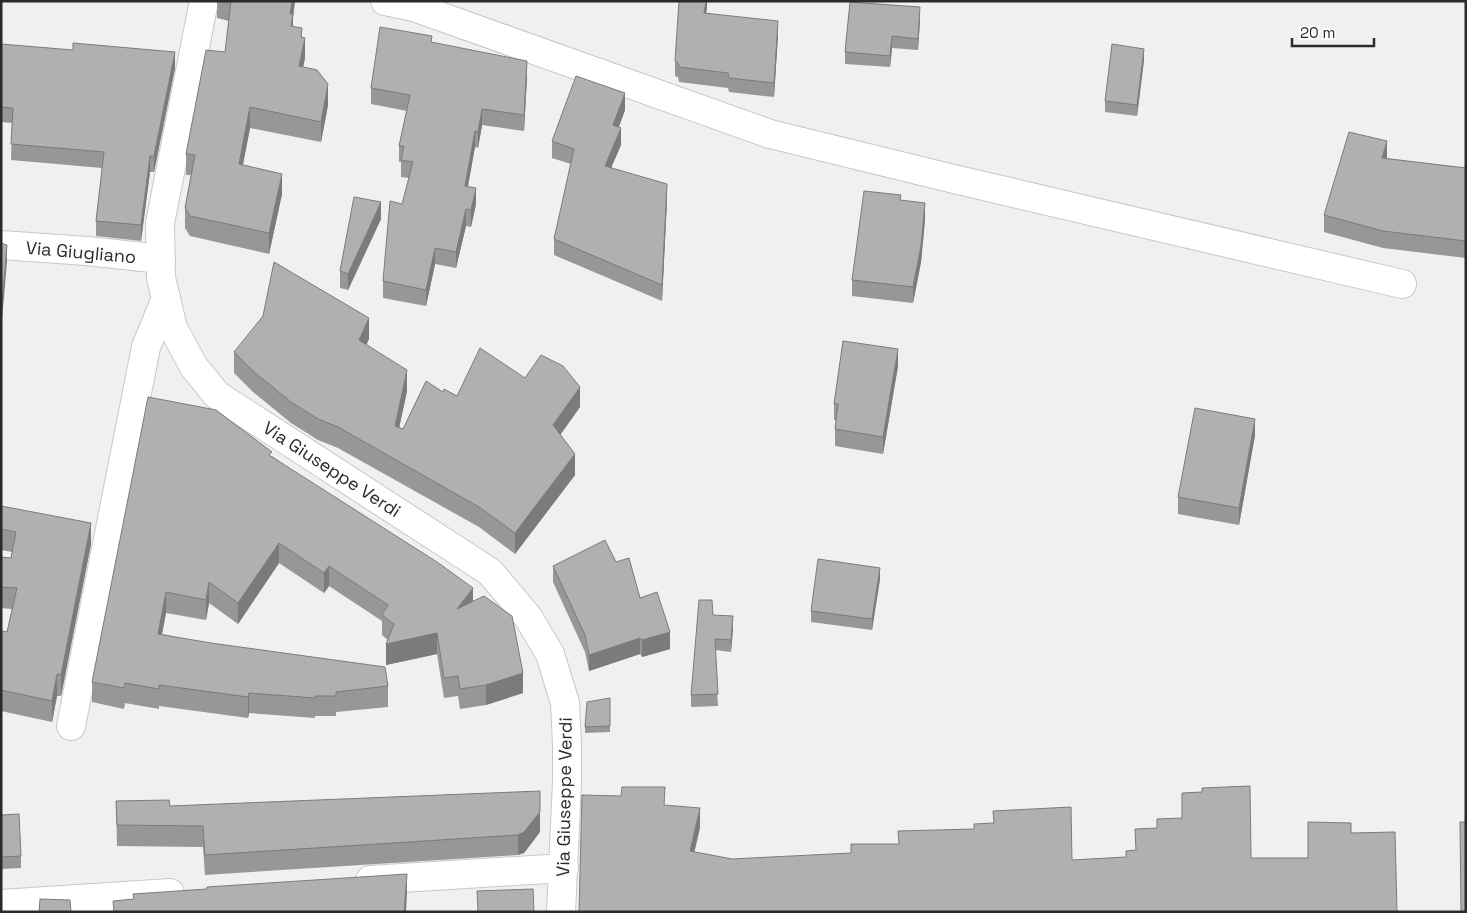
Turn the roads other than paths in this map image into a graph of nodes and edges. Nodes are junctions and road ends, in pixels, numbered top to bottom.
1 (204, 1) edge
2 (385, 1) edge
3 (1, 245) edge
4 (161, 259) junction
5 (1402, 284) dead end
6 (166, 298) junction
7 (71, 726) dead end
8 (564, 868) junction
9 (346, 882) edge
10 (198, 891) edge
11 (1, 904) edge
12 (561, 912) edge

1 - 4 street, Via Giuseppe Verdi
2 - 5 street
3 - 4 street, Via Giugliano
4 - 6 street, Via Giuseppe Verdi
6 - 7 street
6 - 8 street, Via Giuseppe Verdi
8 - 9 street
8 - 12 street, Via Giuseppe Verdi
10 - 11 street

